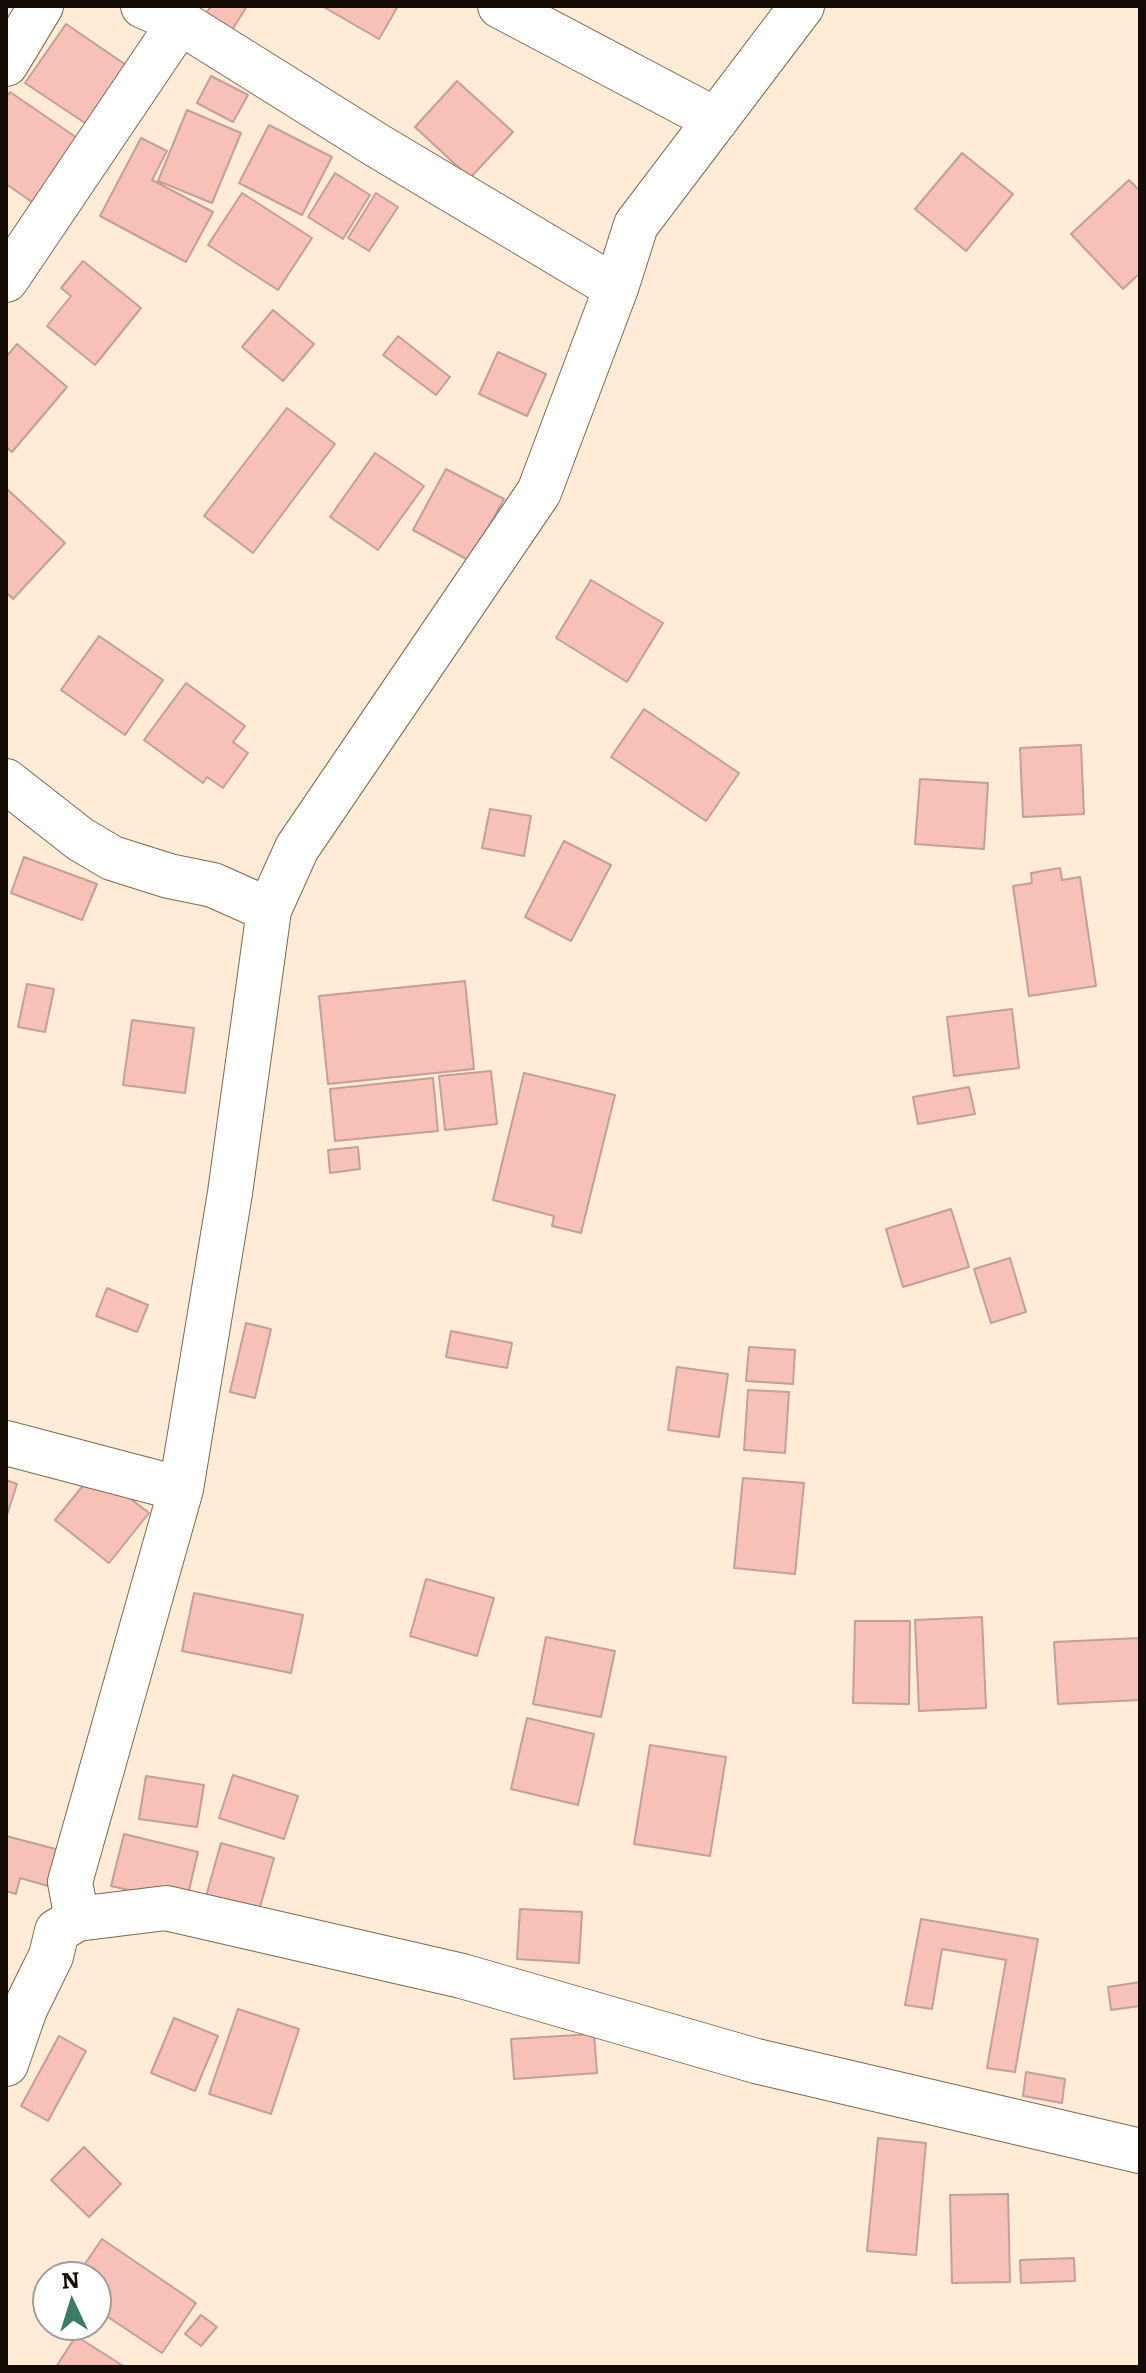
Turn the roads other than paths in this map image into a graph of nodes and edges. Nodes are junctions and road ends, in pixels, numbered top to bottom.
1 (41, 6) edge
2 (500, 6) edge
3 (802, 6) edge
4 (162, 14) edge
5 (6, 64) edge
6 (716, 120) junction
7 (6, 280) edge
8 (616, 288) junction
9 (6, 781) edge
10 (269, 910) junction
11 (6, 1443) edge
12 (181, 1489) junction
13 (77, 1919) junction
14 (6, 2064) edge
15 (1140, 2151) edge

1 - 5 street
2 - 6 street
3 - 6 street
4 - 7 street
4 - 8 street
6 - 8 street
8 - 10 street
9 - 10 street
10 - 12 street
11 - 12 street
12 - 13 street
13 - 14 street
13 - 15 street

